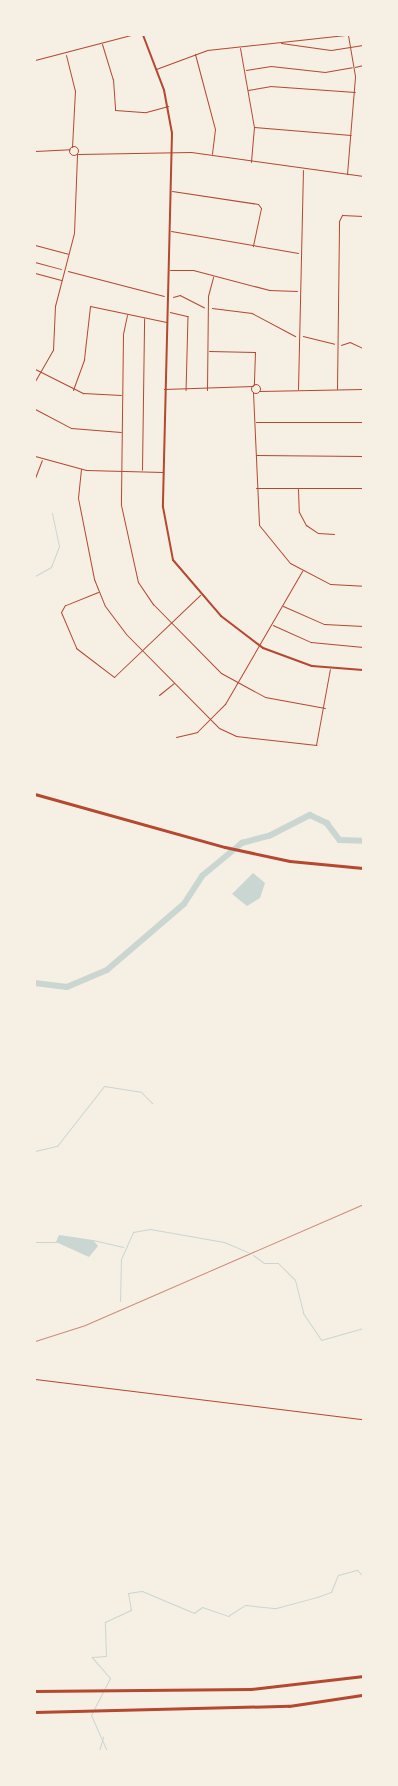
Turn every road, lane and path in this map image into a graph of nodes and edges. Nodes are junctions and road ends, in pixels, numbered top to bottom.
1 (131, 35) edge
2 (143, 35) edge
3 (345, 35) edge
4 (348, 35) edge
5 (280, 42) junction
6 (102, 44) junction
7 (363, 44) edge
8 (240, 47) junction
9 (350, 47) junction
10 (66, 54) junction
11 (195, 54) junction
12 (35, 60) edge
13 (363, 65) edge
14 (354, 67) junction
15 (156, 69) junction
16 (242, 71) junction
17 (247, 90) junction
18 (355, 92) junction
19 (168, 106) junction
20 (254, 128) junction
21 (352, 135) junction
22 (74, 142) junction
23 (71, 148) junction
24 (77, 148) junction
25 (35, 151) edge
26 (64, 151) junction
27 (84, 151) junction
28 (172, 152) junction
29 (71, 154) junction
30 (78, 154) junction
31 (212, 155) junction
32 (74, 160) junction
33 (251, 162) junction
34 (303, 170) junction
35 (347, 174) junction
36 (363, 176) edge
37 (172, 191) junction
38 (363, 216) edge
39 (171, 231) junction
40 (35, 245) edge
41 (253, 246) junction
42 (298, 252) junction
43 (68, 254) junction
44 (35, 262) edge
45 (62, 269) dead end
46 (67, 270) dead end
47 (170, 270) junction
48 (35, 273) edge
49 (213, 276) junction
50 (62, 280) junction
51 (298, 291) junction
52 (164, 296) dead end
53 (173, 298) dead end
54 (206, 308) dead end
55 (210, 308) dead end
56 (167, 312) junction
57 (127, 315) junction
58 (144, 320) junction
59 (166, 322) junction
60 (295, 336) dead end
61 (300, 336) dead end
62 (338, 344) junction
63 (363, 348) edge
64 (208, 351) junction
65 (35, 369) edge
66 (41, 373) junction
67 (255, 379) junction
68 (35, 381) edge
69 (253, 386) junction
70 (259, 386) junction
71 (164, 389) junction
72 (246, 389) junction
73 (264, 389) junction
74 (298, 389) junction
75 (337, 389) junction
76 (363, 389) edge
77 (73, 390) junction
78 (186, 390) junction
79 (208, 390) junction
80 (253, 392) junction
81 (259, 392) junction
82 (122, 395) junction
83 (255, 398) junction
84 (35, 409) edge
85 (255, 422) junction
86 (363, 422) edge
87 (122, 432) junction
88 (255, 455) junction
89 (35, 456) edge
90 (363, 456) edge
91 (42, 459) junction
92 (81, 469) junction
93 (121, 471) junction
94 (142, 472) junction
95 (164, 472) junction
96 (35, 478) edge
97 (255, 488) junction
98 (298, 488) junction
99 (363, 488) edge
100 (334, 534) dead end
101 (302, 570) junction
102 (363, 586) edge
103 (98, 592) junction
104 (200, 595) junction
105 (282, 605) junction
106 (172, 623) junction
107 (271, 624) junction
108 (363, 626) edge
109 (259, 646) junction
110 (363, 648) edge
111 (143, 652) junction
112 (330, 669) junction
113 (363, 670) edge
114 (238, 682) junction
115 (174, 683) junction
116 (159, 694) dead end
117 (325, 708) junction
118 (210, 719) junction
119 (176, 737) dead end
120 (35, 794) edge
121 (363, 868) edge
122 (35, 1379) edge
123 (363, 1419) edge
124 (363, 1676) edge
125 (35, 1691) edge
126 (363, 1695) edge
127 (35, 1712) edge

1 - 6 street
2 - 15 street
3 - 5 street
4 - 9 street
5 - 8 street
5 - 9 street
6 - 10 street
6 - 19 street
7 - 9 street
8 - 11 street
8 - 16 street
9 - 14 street
10 - 12 street
10 - 22 street
11 - 15 street
11 - 31 street
13 - 14 lane
14 - 16 lane
14 - 18 street
15 - 19 street
16 - 17 street
17 - 18 street
17 - 20 street
18 - 21 street
19 - 28 street
20 - 21 street
20 - 33 street
21 - 35 street
22 - 23 street
22 - 24 street
23 - 24 street
23 - 26 street
23 - 29 street
24 - 27 street
24 - 30 street
25 - 26 street
26 - 29 street
27 - 28 street
27 - 30 street
28 - 31 street
28 - 37 street
29 - 30 street
29 - 32 street
30 - 32 street
31 - 33 street
32 - 43 street
33 - 34 street
34 - 35 street
34 - 42 street
35 - 36 street
37 - 39 street
37 - 41 street
38 - 62 street
39 - 41 street
39 - 47 street
40 - 43 street
41 - 42 street
42 - 51 street
43 - 50 street
44 - 45 path
46 - 52 path
47 - 49 street
47 - 56 street
48 - 50 street
49 - 51 street
49 - 64 street
50 - 66 street
51 - 74 street
53 - 54 path
55 - 60 path
56 - 59 street
56 - 78 lane
57 - 58 street
57 - 77 street
57 - 82 street
58 - 59 street
58 - 94 lane
59 - 71 street
61 - 62 path
62 - 63 path
62 - 75 street
64 - 67 street
64 - 79 street
65 - 66 street
66 - 68 street
66 - 77 street
67 - 69 street
67 - 70 street
69 - 70 street
69 - 72 street
69 - 80 street
70 - 73 street
70 - 81 street
71 - 78 street
71 - 95 street
72 - 79 street
72 - 80 street
73 - 74 street
73 - 81 street
74 - 75 street
75 - 76 street
77 - 82 street
78 - 79 street
80 - 81 street
80 - 83 street
81 - 83 street
82 - 87 street
83 - 85 street
84 - 87 street
85 - 86 street
85 - 88 street
87 - 93 street
88 - 90 street
88 - 97 street
89 - 91 street
91 - 92 street
91 - 96 street
92 - 93 street
92 - 103 street
93 - 94 street
93 - 106 street
94 - 95 street
95 - 104 street
97 - 98 street
97 - 101 street
98 - 99 street
98 - 100 street
101 - 102 street
101 - 105 street
103 - 111 street
103 - 111 street
104 - 106 street
104 - 109 street
105 - 107 street
105 - 108 street
106 - 111 street
106 - 114 street
107 - 109 street
107 - 110 lane
109 - 112 street
109 - 114 street
111 - 115 street
112 - 113 street
112 - 117 street
114 - 117 street
114 - 118 street
115 - 116 street
115 - 118 street
117 - 118 street
118 - 119 street
120 - 121 main road
122 - 123 street
124 - 125 main road
126 - 127 main road

